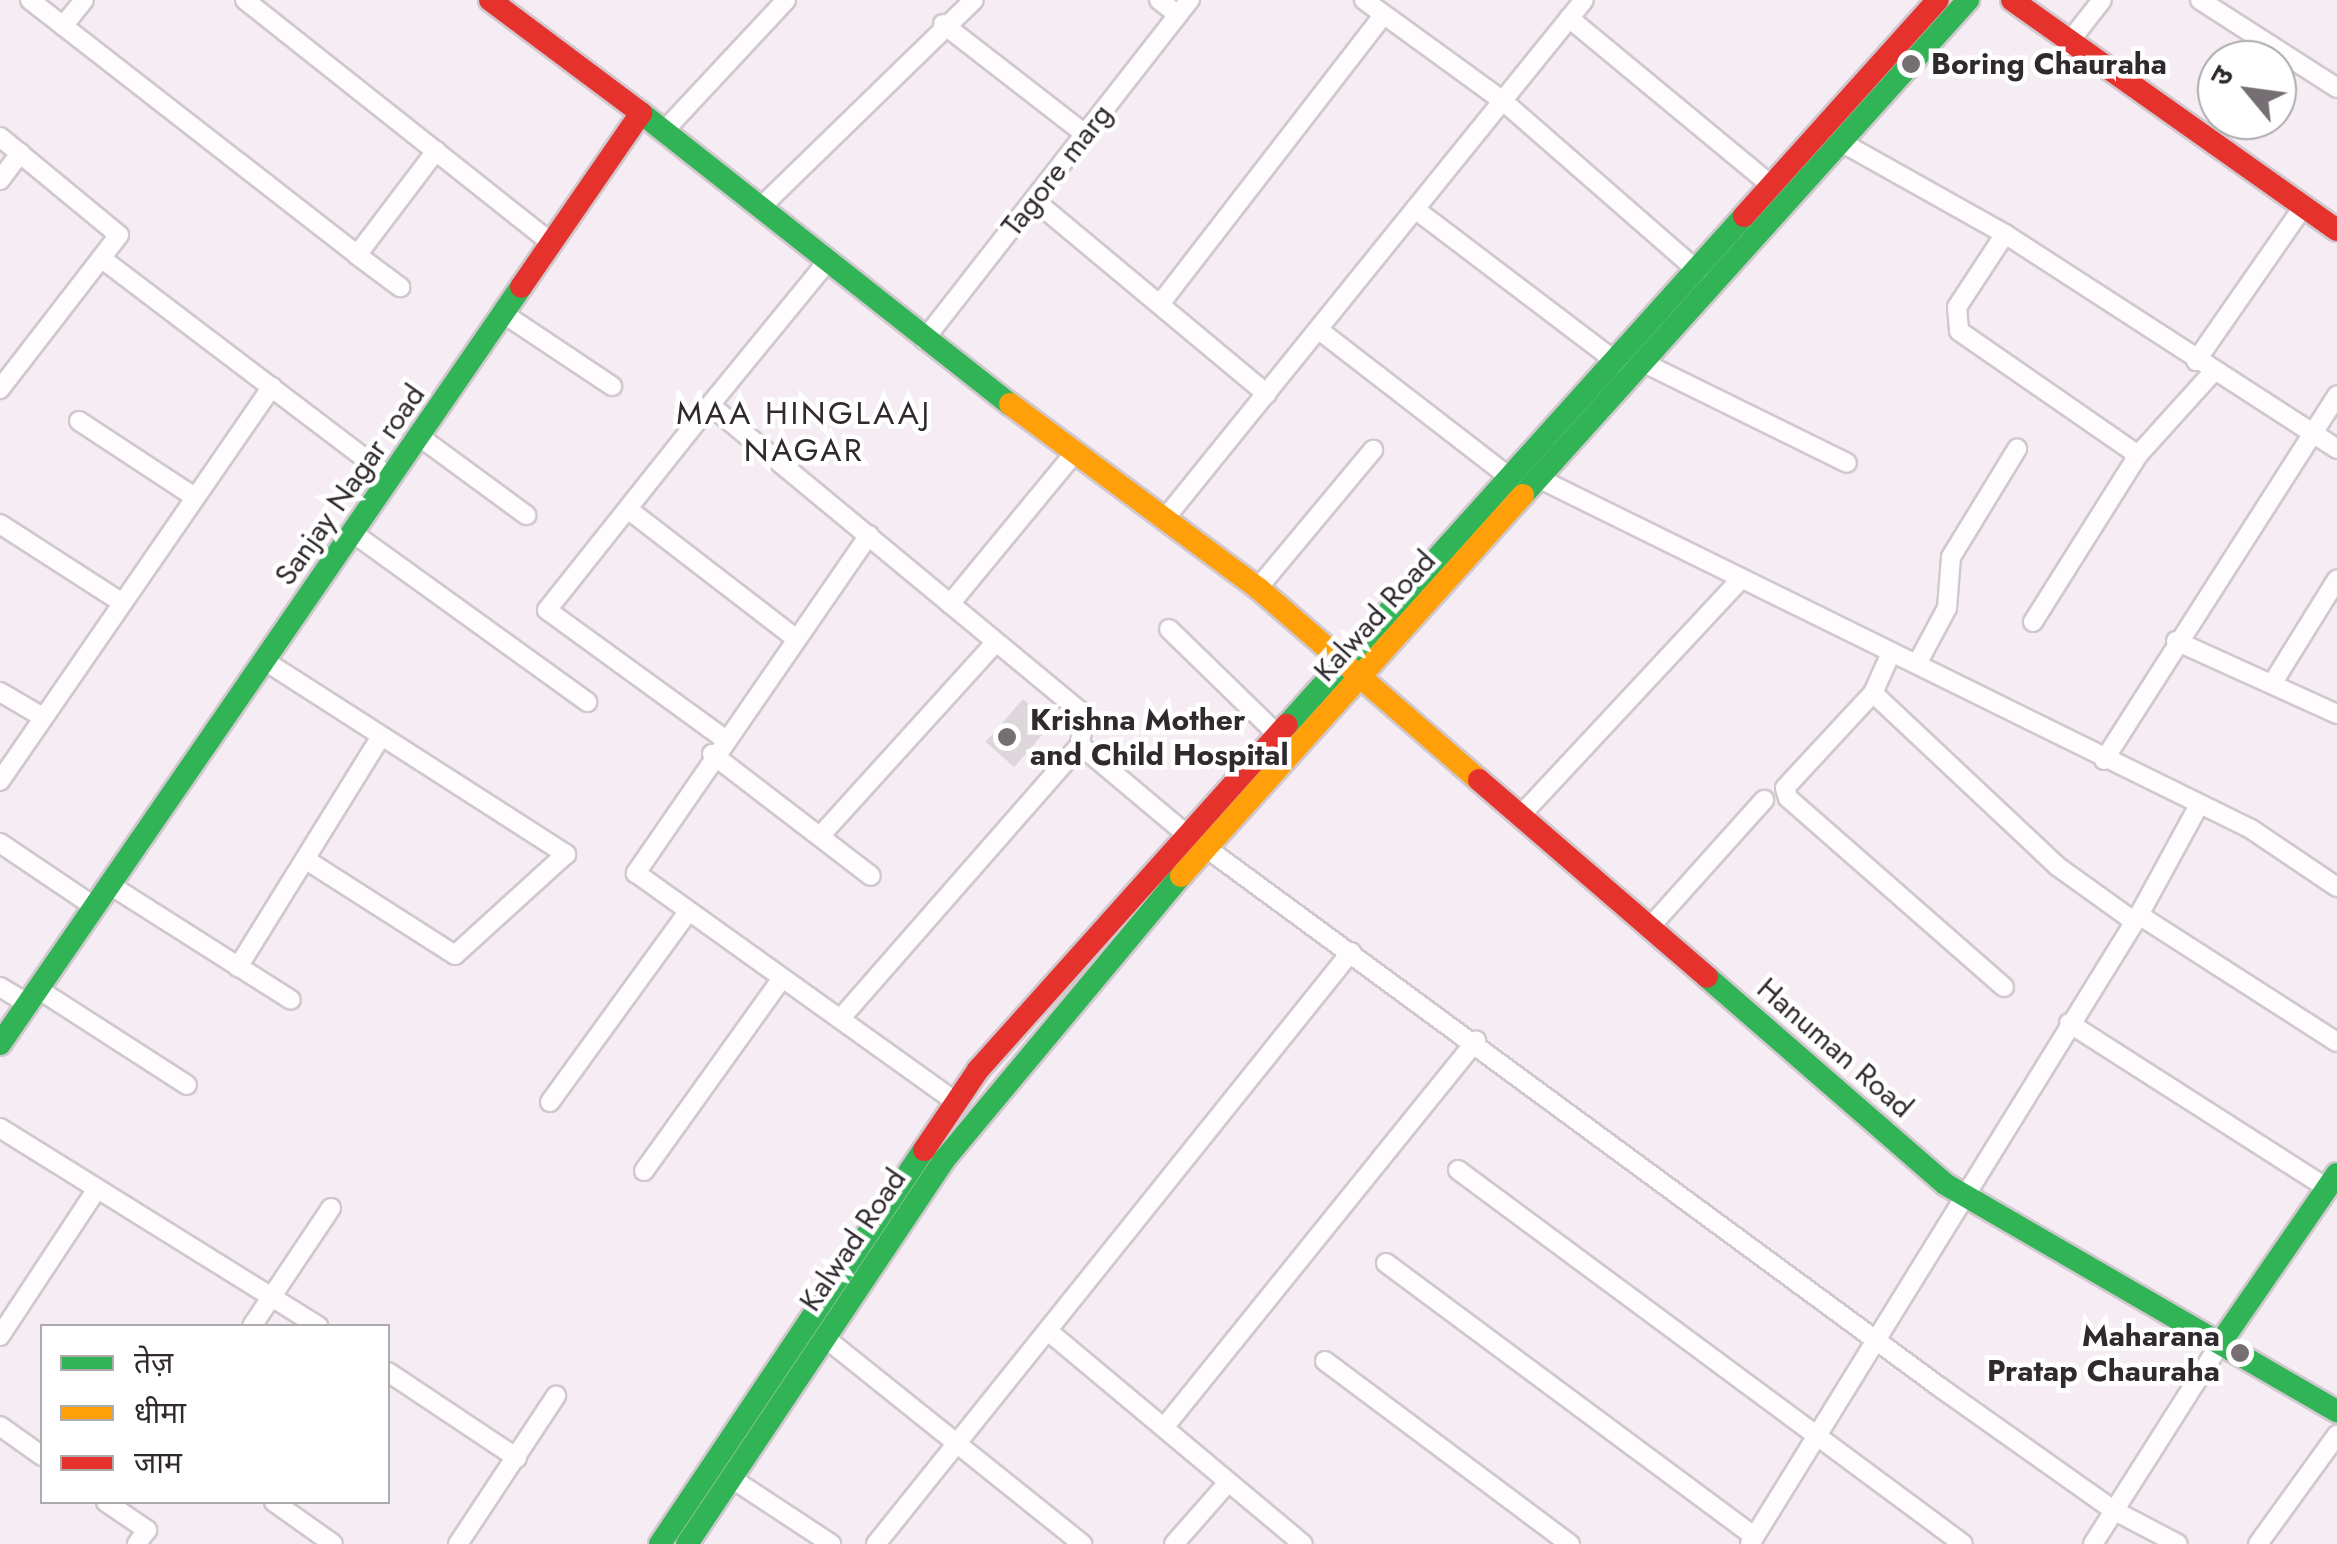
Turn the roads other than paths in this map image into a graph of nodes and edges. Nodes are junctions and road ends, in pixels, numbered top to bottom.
1 (30, 0) edge
2 (84, 0) edge
3 (244, 0) edge
4 (785, 0) edge
5 (974, 0) edge
6 (1159, 0) edge
7 (1364, 0) edge
8 (1584, 0) edge
9 (1968, 0) edge
10 (2012, 0) edge
11 (2102, 0) edge
12 (2200, 0) edge
13 (493, 1) edge
14 (1934, 1) edge
15 (1184, 7) edge
16 (1383, 15) junction
17 (1569, 18) junction
18 (943, 24) junction
19 (63, 26) junction
20 (2066, 46) junction
21 (2337, 88) edge
22 (1503, 101) junction
23 (641, 113) junction
24 (664, 131) junction
25 (1086, 135) junction
26 (0, 137) edge
27 (1841, 142) junction
28 (436, 151) junction
29 (20, 153) junction
30 (0, 180) edge
31 (1772, 186) junction
32 (1034, 200) junction
33 (2304, 207) junction
34 (760, 208) junction
35 (1416, 210) junction
36 (2337, 230) edge
37 (2004, 234) junction
38 (552, 243) junction
39 (357, 256) junction
40 (101, 258) junction
41 (826, 262) junction
42 (1698, 272) junction
43 (400, 287) dead end
44 (1160, 304) junction
45 (504, 314) junction
46 (1319, 330) junction
47 (924, 340) junction
48 (2196, 361) junction
49 (1618, 363) junction
50 (1644, 363) junction
51 (2213, 372) junction
52 (612, 386) dead end
53 (272, 387) junction
54 (0, 389) edge
55 (1268, 394) junction
56 (2337, 395) edge
57 (710, 405) junction
58 (79, 420) dead end
59 (2311, 433) junction
60 (420, 437) junction
61 (2337, 448) edge
62 (1372, 450) dead end
63 (2017, 450) dead end
64 (1076, 452) junction
65 (2138, 455) junction
66 (1847, 463) dead end
67 (391, 478) junction
68 (1512, 479) junction
69 (1540, 480) junction
70 (193, 496) junction
71 (629, 510) junction
72 (526, 515) dead end
73 (1167, 516) junction
74 (0, 524) edge
75 (353, 533) junction
76 (870, 535) junction
77 (2337, 578) edge
78 (1740, 581) junction
79 (1258, 588) junction
80 (118, 600) junction
81 (950, 604) junction
82 (2034, 622) dead end
83 (1169, 629) dead end
84 (795, 638) junction
85 (2176, 641) junction
86 (994, 642) junction
87 (1891, 653) junction
88 (1343, 660) junction
89 (265, 661) junction
90 (1916, 664) junction
91 (1362, 676) junction
92 (2272, 684) junction
93 (0, 692) edge
94 (1873, 692) junction
95 (587, 702) dead end
96 (2337, 714) edge
97 (41, 716) junction
98 (1275, 732) junction
99 (380, 738) junction
100 (723, 738) junction
101 (1080, 746) junction
102 (712, 754) junction
103 (2104, 760) junction
104 (0, 781) edge
105 (1764, 800) dead end
106 (2199, 805) junction
107 (1521, 814) junction
108 (1184, 833) junction
109 (821, 835) junction
110 (0, 843) edge
111 (1205, 847) junction
112 (305, 859) junction
113 (871, 876) dead end
114 (110, 885) junction
115 (2337, 887) edge
116 (95, 907) junction
117 (689, 912) junction
118 (2137, 919) junction
119 (1650, 927) junction
120 (1351, 952) junction
121 (238, 966) junction
122 (782, 978) junction
123 (0, 987) edge
124 (2004, 987) dead end
125 (33, 997) junction
126 (291, 1000) dead end
127 (840, 1020) junction
128 (2069, 1023) junction
129 (1476, 1041) junction
130 (2337, 1042) edge
131 (0, 1044) edge
132 (978, 1070) junction
133 (187, 1085) dead end
134 (998, 1089) junction
135 (955, 1101) junction
136 (550, 1102) dead end
137 (0, 1128) edge
138 (644, 1170) dead end
139 (1458, 1170) dead end
140 (2332, 1181) edge
141 (97, 1189) junction
142 (1964, 1196) junction
143 (331, 1208) dead end
144 (1386, 1263) dead end
145 (274, 1297) junction
146 (254, 1324) edge
147 (315, 1324) edge
148 (1048, 1331) junction
149 (0, 1336) edge
150 (824, 1337) junction
151 (1872, 1337) junction
152 (2221, 1342) junction
153 (1326, 1361) dead end
154 (390, 1373) edge
155 (556, 1396) dead end
156 (2337, 1411) edge
157 (1166, 1425) junction
158 (0, 1426) edge
159 (2337, 1435) edge
160 (1814, 1440) junction
161 (956, 1443) junction
162 (40, 1455) edge
163 (517, 1458) junction
164 (732, 1478) junction
165 (1225, 1486) junction
166 (109, 1504) edge
167 (277, 1504) edge
168 (2113, 1510) junction
169 (1942, 1538) edge
170 (1752, 1540) edge
171 (137, 1544) edge
172 (333, 1544) edge
173 (458, 1544) edge
174 (660, 1544) edge
175 (687, 1544) edge
176 (830, 1544) edge
177 (876, 1544) edge
178 (1082, 1544) edge
179 (1174, 1544) edge
180 (1303, 1544) edge
181 (1570, 1544) edge
182 (1963, 1544) edge
183 (2092, 1544) edge
184 (2178, 1544) edge
185 (2258, 1544) edge

1 - 19 street
2 - 19 street
3 - 28 street
4 - 24 street
5 - 18 street
6 - 15 street
7 - 16 street
8 - 17 street
9 - 27 street, Kalwad Road
10 - 20 street
11 - 20 street
12 - 21 street
13 - 23 street
14 - 31 street, Kalwad Road
15 - 25 street, Tagore marg
16 - 22 street
16 - 44 street
17 - 22 street
17 - 31 street
18 - 25 street
18 - 34 street
19 - 39 street
20 - 33 street
22 - 35 street
22 - 42 street
23 - 24 street, Hanuman Road
23 - 38 street, Sanjay Nagar road
24 - 34 street, Hanuman Road
25 - 32 street, Tagore marg
26 - 29 street
27 - 37 street
27 - 50 street, Kalwad Road
28 - 38 street
28 - 39 street
29 - 30 street
29 - 40 street
31 - 42 street, Kalwad Road
32 - 44 street
32 - 47 street, Tagore marg
33 - 36 street
33 - 48 street
34 - 41 street, Hanuman Road
35 - 46 street
35 - 49 street
37 - 48 street
37 - 65 street
38 - 45 street, Sanjay Nagar road
39 - 43 street
40 - 53 street
40 - 54 street
41 - 47 street, Hanuman Road
41 - 57 street
42 - 49 street, Kalwad Road
44 - 55 street
45 - 52 street
45 - 60 street, Sanjay Nagar road
46 - 55 street
46 - 68 street
47 - 64 street, Hanuman Road
48 - 51 street
49 - 68 street, Kalwad Road
50 - 66 street
50 - 69 street, Kalwad Road
51 - 59 street
51 - 65 street
53 - 67 street
53 - 70 street
55 - 73 street
56 - 59 street
57 - 71 street
57 - 76 street
58 - 70 street
59 - 61 street
59 - 85 street
60 - 67 street, Sanjay Nagar road
60 - 72 street
62 - 79 street
63 - 90 street
64 - 73 street, Hanuman Road
64 - 81 street
65 - 82 street
67 - 75 street, Sanjay Nagar road
68 - 88 street, Kalwad Road
69 - 78 street
69 - 91 street, Kalwad Road
70 - 80 street
71 - 84 street
71 - 100 street
73 - 79 street, Hanuman Road
74 - 80 street
75 - 89 street, Sanjay Nagar road
75 - 95 street
76 - 81 street
76 - 84 street
77 - 92 street
78 - 87 street
78 - 107 street
79 - 88 street, Hanuman Road
80 - 97 street
81 - 86 street
83 - 98 street
84 - 100 street
85 - 92 street
85 - 103 street
86 - 101 street
86 - 109 street
87 - 90 street
87 - 94 street
88 - 91 street, Hanuman Road
88 - 98 street, Kalwad Road
89 - 99 street
89 - 114 street, Sanjay Nagar road
90 - 103 street
91 - 107 street, Hanuman Road
91 - 111 street, Kalwad Road
92 - 96 street
93 - 97 street
94 - 118 street
94 - 124 street
97 - 104 street
98 - 108 street, Kalwad Road
99 - 112 street
99 - 112 street
100 - 102 street
101 - 108 street
101 - 127 street
102 - 109 street
102 - 117 street
103 - 106 street
105 - 119 street
106 - 115 street
106 - 118 street
107 - 119 street, Hanuman Road
108 - 132 street, Kalwad Road
109 - 113 street
110 - 116 street
111 - 120 street
111 - 134 street, Kalwad Road
112 - 121 street
114 - 116 street, Sanjay Nagar road
114 - 121 street
116 - 125 street, Sanjay Nagar road
117 - 122 street
117 - 136 street
118 - 128 street
118 - 130 street
119 - 142 street, Hanuman Road
120 - 129 street
120 - 148 street
121 - 126 street
122 - 127 street
122 - 138 street
123 - 125 street
125 - 131 street, Sanjay Nagar road
125 - 133 street
127 - 135 street
128 - 140 street
128 - 142 street
129 - 151 street
129 - 157 street
132 - 134 street
132 - 135 street, Kalwad Road
134 - 150 street, Kalwad Road
135 - 174 street, Kalwad Road
137 - 141 street
139 - 160 street
140 - 152 street
141 - 145 street
141 - 149 street
142 - 151 street
142 - 152 street, Hanuman Road
143 - 145 street
144 - 170 street
145 - 146 street
145 - 147 street
148 - 157 street
148 - 161 street
150 - 161 street
150 - 164 street, Kalwad Road
151 - 160 street
151 - 168 street
152 - 156 street, Hanuman Road
152 - 168 street
153 - 181 street
154 - 163 street
155 - 163 street
157 - 165 street
158 - 162 street
159 - 185 street
160 - 169 street
160 - 170 street
161 - 177 street
161 - 178 street
163 - 173 street
164 - 175 street, Kalwad Road
164 - 176 street
165 - 179 street
165 - 180 street
166 - 171 street
167 - 172 street
168 - 183 street
168 - 184 street
169 - 182 street

